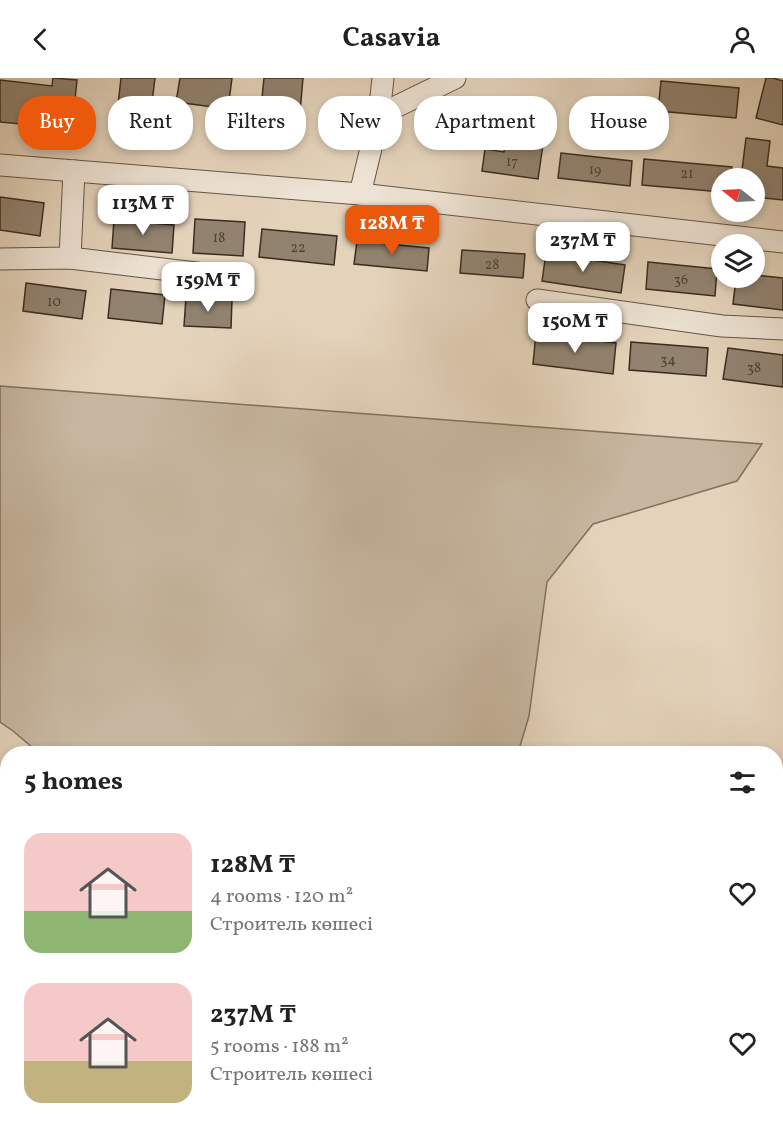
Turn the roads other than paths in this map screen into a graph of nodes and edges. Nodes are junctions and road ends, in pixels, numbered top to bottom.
1 (382, 78) edge
2 (456, 78) edge
3 (381, 96) edge
4 (402, 104) edge
5 (371, 150) edge
6 (0, 165) edge
7 (74, 171) junction
8 (360, 194) junction
9 (783, 242) edge
10 (70, 258) junction
11 (0, 259) edge
12 (230, 277) dead end
13 (537, 300) dead end
14 (783, 328) edge

1 - 3 street
2 - 4 street
5 - 8 street
6 - 7 street
7 - 8 street
7 - 10 street
8 - 9 street
10 - 11 street
10 - 12 street
13 - 14 street

